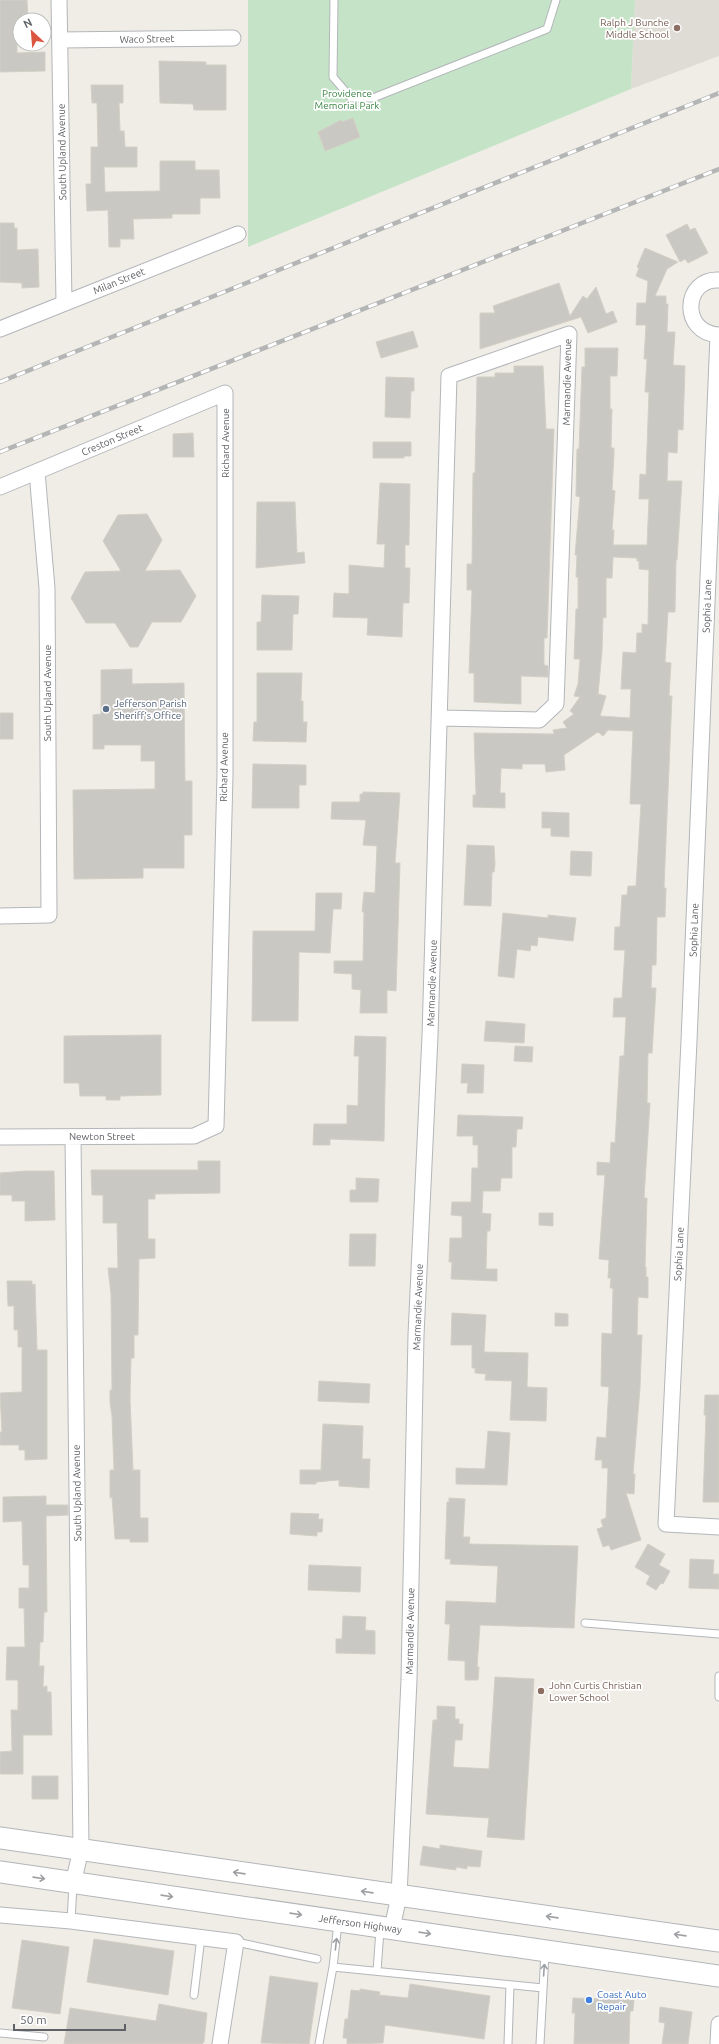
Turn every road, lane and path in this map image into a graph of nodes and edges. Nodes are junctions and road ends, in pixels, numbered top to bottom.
1 (59, 0) edge
2 (334, 0) edge
3 (556, 0) edge
4 (233, 38) dead end
5 (60, 40) junction
6 (238, 234) dead end
7 (719, 280) edge
8 (64, 303) junction
9 (0, 329) edge
10 (718, 335) edge
11 (225, 393) joint
12 (37, 472) junction
13 (0, 487) edge
14 (440, 718) junction
15 (0, 916) edge
16 (203, 1132) joint
17 (73, 1136) junction
18 (0, 1137) edge
19 (719, 1527) edge
20 (585, 1622) dead end
21 (719, 1634) edge
22 (719, 1676) edge
23 (719, 1697) edge
24 (0, 1838) edge
25 (81, 1850) junction
26 (0, 1872) edge
27 (73, 1882) junction
28 (398, 1896) junction
29 (0, 1915) edge
30 (338, 1920) junction
31 (71, 1921) junction
32 (386, 1928) junction
33 (200, 1937) junction
34 (719, 1941) edge
35 (236, 1942) junction
36 (545, 1951) junction
37 (317, 1959) dead end
38 (333, 1967) junction
39 (377, 1971) junction
40 (719, 1976) edge
41 (510, 1985) junction
42 (542, 1988) junction
43 (194, 1995) dead end
44 (719, 2024) edge
45 (0, 2033) edge
46 (44, 2037) dead end
47 (220, 2044) edge
48 (320, 2044) edge
49 (508, 2044) edge
50 (540, 2044) edge
51 (718, 2044) edge

1 - 5 street, South Upland Avenue
2 - 3 lane
4 - 5 street, Waco Street
5 - 8 street, South Upland Avenue
6 - 8 street, Milan Street
7 - 10 street
8 - 9 street, Milan Street
10 - 19 street, Sophia Lane
11 - 12 street, Creston Street
11 - 16 street, Richard Avenue
12 - 13 street, Creston Street
12 - 15 street, South Upland Avenue
14 - 14 street, Marmandie Avenue
14 - 28 street, Marmandie Avenue
16 - 17 street, Newton Street
17 - 18 street, Newton Street
17 - 25 street, South Upland Avenue
20 - 21 lane
22 - 23 lane
24 - 25 main road
25 - 27 street, South Upland Avenue
28 -> 25 main road
26 -> 27 main road, Jefferson Highway
27 -> 30 main road, Jefferson Highway
27 - 31 lane
28 - 32 street, Marmandie Avenue
34 -> 28 main road
29 - 31 street
30 - 32 main road, Jefferson Highway
38 -> 30 lane
31 - 33 street
32 -> 36 main road, Jefferson Highway
32 - 39 lane
33 - 35 street
33 - 43 lane
35 - 37 lane
35 - 47 street
36 - 40 main road, Jefferson Highway
42 -> 36 lane
38 - 39 lane
38 - 48 lane
39 - 41 lane
41 - 42 lane
41 - 49 lane
42 - 50 lane
44 - 51 street
45 - 46 lane

